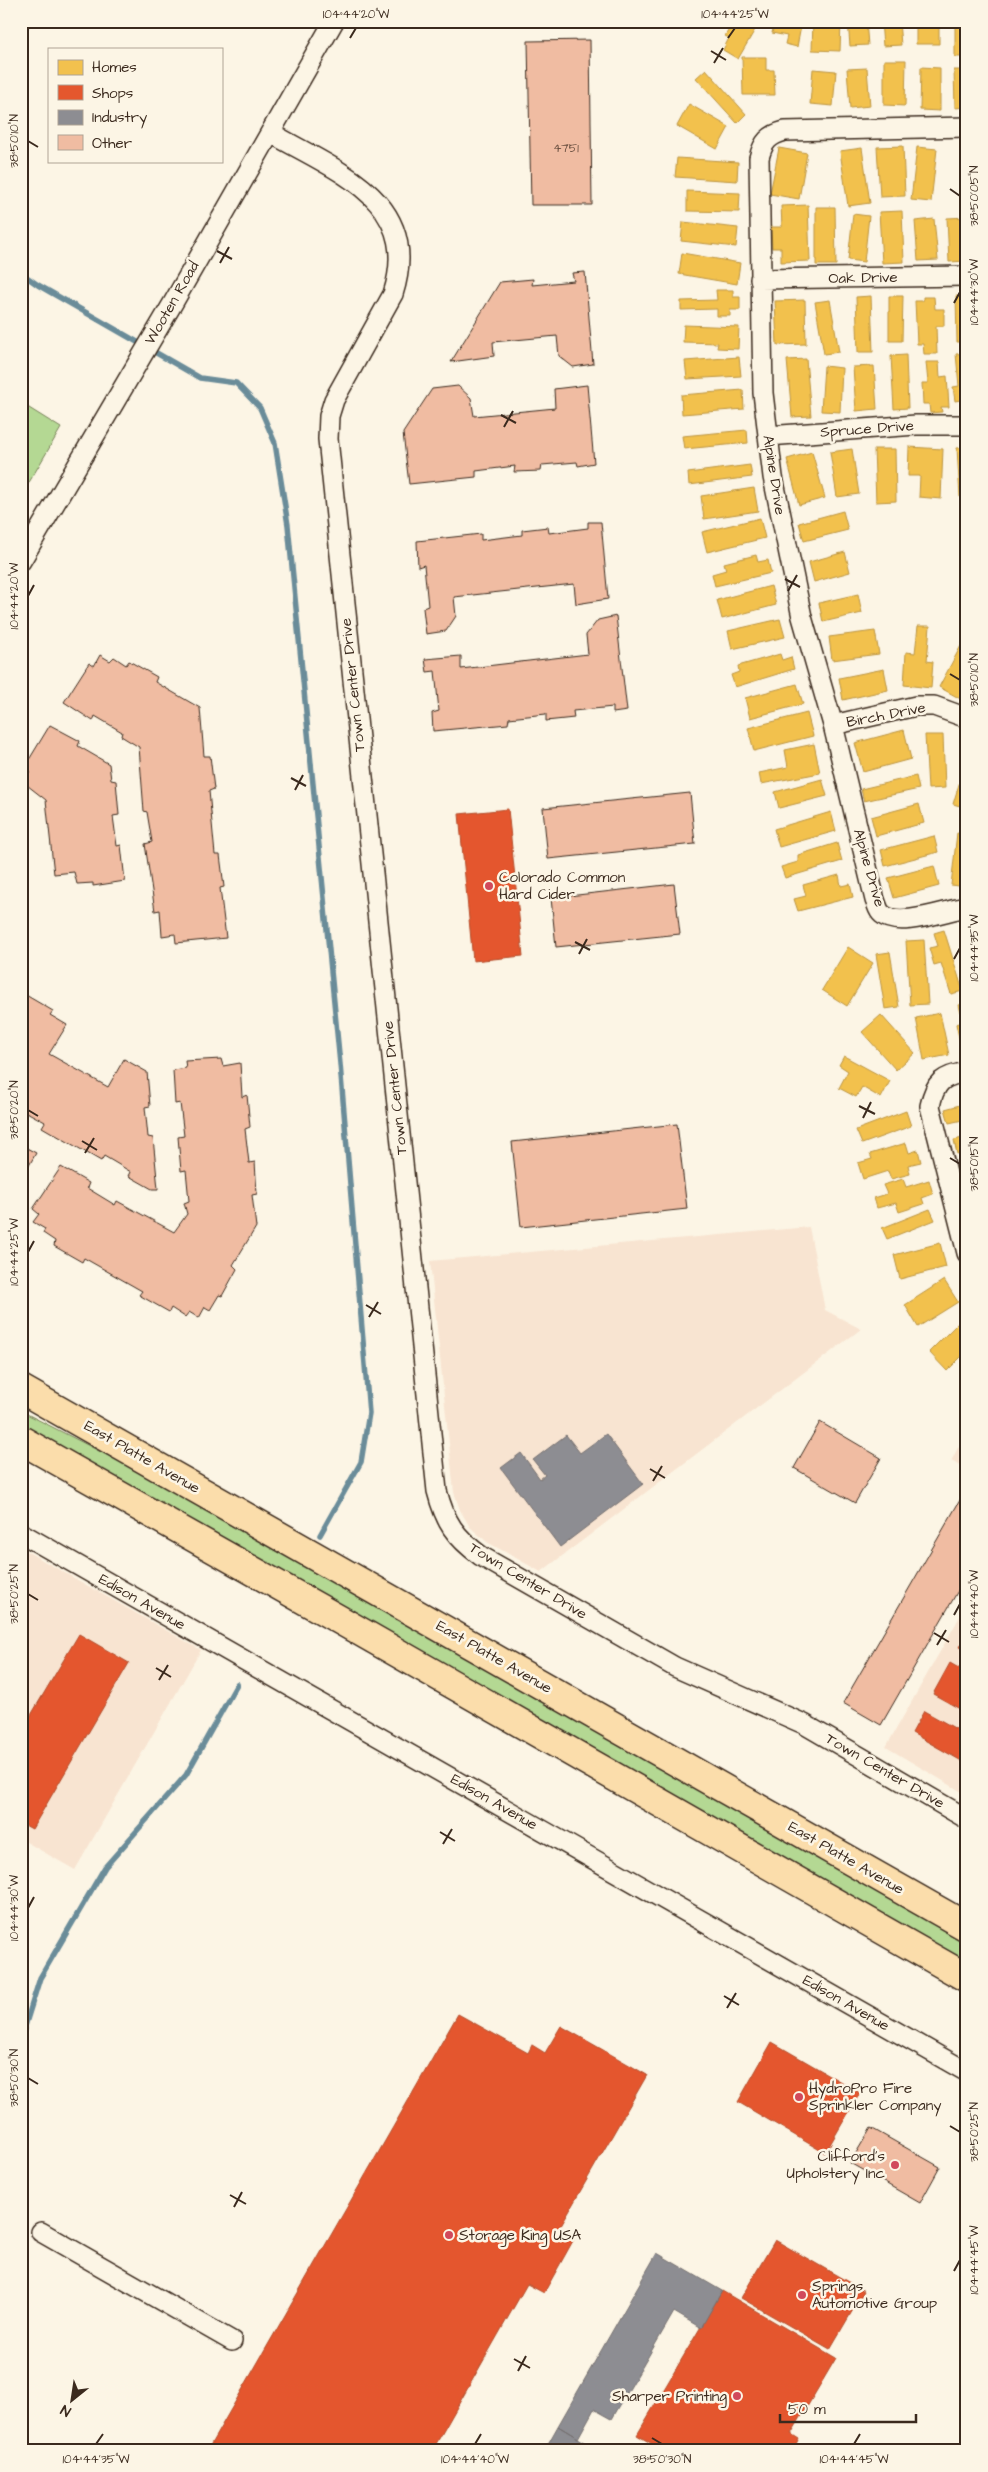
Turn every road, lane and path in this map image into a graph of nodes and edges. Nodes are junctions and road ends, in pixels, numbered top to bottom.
1 (334, 21) edge
2 (967, 127) edge
3 (271, 134) junction
4 (967, 276) edge
5 (760, 279) junction
6 (967, 425) edge
7 (768, 436) junction
8 (21, 561) edge
9 (967, 718) edge
10 (833, 725) junction
11 (967, 907) edge
12 (967, 1072) edge
13 (967, 1253) edge
14 (21, 1389) edge
15 (21, 1440) edge
16 (21, 1533) edge
17 (967, 1818) edge
18 (967, 1927) edge
19 (884, 1930) junction
20 (967, 1978) edge
21 (967, 1997) edge
22 (967, 2072) edge
23 (41, 2232) dead end
24 (232, 2342) dead end

1 - 3 street, Wooten Road
2 - 5 street, Alpine Drive
3 - 8 street, Wooten Road
3 - 17 street, Town Center Drive
4 - 5 street, Oak Drive
5 - 7 street, Alpine Drive
6 - 7 street, Spruce Drive
7 - 10 street, Alpine Drive
9 - 10 street, Birch Drive
10 - 11 street, Alpine Drive
12 - 13 street
14 - 18 highway, East Platte Avenue
15 - 19 highway
16 - 22 street, Edison Avenue
19 - 20 highway
19 - 21 highway
23 - 24 street

